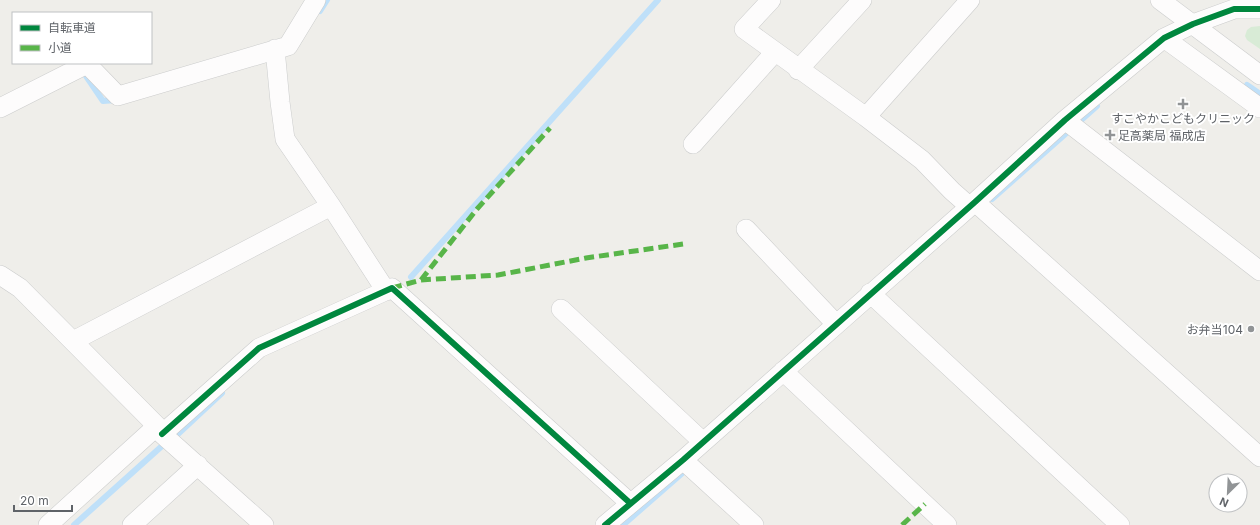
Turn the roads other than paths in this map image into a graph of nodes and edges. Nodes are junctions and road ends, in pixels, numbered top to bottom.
1 (316, 0) edge
2 (771, 0) edge
3 (862, 0) edge
4 (970, 0) edge
5 (1160, 0) edge
6 (1260, 9) edge
7 (1193, 24) junction
8 (1164, 38) junction
9 (275, 49) junction
10 (775, 52) junction
11 (798, 70) junction
12 (1260, 75) edge
13 (0, 108) edge
14 (1260, 108) edge
15 (866, 117) junction
16 (1071, 125) junction
17 (693, 144) dead end
18 (331, 206) junction
19 (977, 207) junction
20 (746, 229) dead end
21 (1260, 271) edge
22 (0, 275) edge
23 (386, 291) junction
24 (876, 298) junction
25 (561, 309) dead end
26 (836, 324) junction
27 (72, 340) junction
28 (788, 376) junction
29 (159, 430) junction
30 (703, 442) junction
31 (1260, 457) edge
32 (198, 465) junction
33 (688, 465) junction
34 (630, 503) junction
35 (48, 525) edge
36 (132, 525) edge
37 (264, 525) edge
38 (605, 525) edge
39 (754, 525) edge
40 (947, 525) edge
41 (1120, 525) edge

1 - 9 street
2 - 10 street
3 - 11 street
4 - 15 street
5 - 7 street
6 - 7 street
7 - 8 street
7 - 12 street
8 - 14 street
8 - 16 street
9 - 13 street
9 - 18 street
10 - 11 street
10 - 17 street
11 - 15 street
15 - 19 street
16 - 19 street
16 - 21 street
18 - 23 street
18 - 27 street
19 - 24 street
19 - 31 street
20 - 26 street
22 - 27 street
23 - 29 street
23 - 34 street
24 - 26 street
24 - 41 street
25 - 30 street
26 - 28 street
27 - 29 street
28 - 30 street
28 - 40 street
29 - 32 street
29 - 35 street
30 - 33 street
32 - 36 street
32 - 37 street
33 - 34 street
33 - 39 street
34 - 38 street

